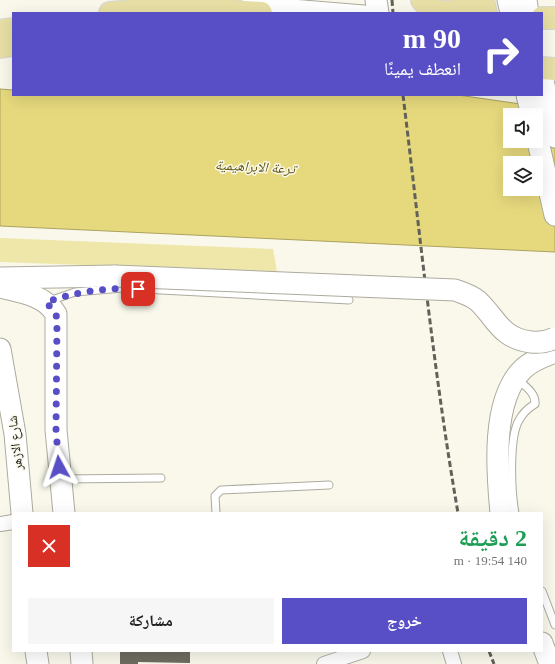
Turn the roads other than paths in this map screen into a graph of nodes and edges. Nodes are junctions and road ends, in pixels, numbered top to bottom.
1 (214, 0) edge
2 (376, 0) edge
3 (422, 0) edge
4 (472, 0) edge
5 (483, 0) edge
6 (508, 0) edge
7 (526, 0) edge
8 (119, 12) edge
9 (248, 12) edge
10 (358, 12) edge
11 (378, 12) edge
12 (486, 12) edge
13 (511, 12) edge
14 (528, 12) edge
15 (543, 18) edge
16 (555, 18) edge
17 (12, 29) edge
18 (0, 31) edge
19 (543, 31) edge
20 (555, 31) edge
21 (12, 45) edge
22 (0, 47) edge
23 (543, 68) edge
24 (555, 69) edge
25 (543, 81) edge
26 (527, 96) edge
27 (530, 108) edge
28 (555, 137) edge
29 (539, 148) edge
30 (555, 215) edge
31 (0, 278) edge
32 (0, 287) edge
33 (349, 300) dead end
34 (46, 302) junction
35 (555, 338) edge
36 (0, 349) edge
37 (555, 352) edge
38 (516, 378) junction
39 (161, 478) dead end
40 (60, 479) junction
41 (329, 485) dead end
42 (22, 512) edge
43 (64, 512) edge
44 (216, 512) edge
45 (500, 512) edge
46 (515, 512) edge
47 (12, 522) edge
48 (0, 524) edge
49 (543, 594) edge
50 (555, 625) edge
51 (543, 646) edge
52 (36, 652) edge
53 (81, 652) edge
54 (360, 652) edge
55 (450, 652) edge
56 (38, 664) edge
57 (82, 664) edge
58 (324, 664) edge
59 (454, 664) edge
60 (550, 664) edge

1 - 10 street
2 - 11 main road
3 - 4 main road
5 - 12 main road
6 - 13 main road
7 - 14 main road
8 - 9 main road
15 - 16 main road
17 - 18 main road
19 - 20 main road
21 - 22 main road
23 - 24 main road
25 - 28 main road
26 - 27 main road
29 - 30 main road
31 - 35 main road, bridge
32 - 34 main road
33 - 34 lane
34 - 40 main road
36 - 42 main road, شارع الازهر
37 - 38 main road
38 - 45 main road
38 - 46 lane
39 - 40 lane
40 - 43 main road
41 - 44 lane
47 - 48 street
49 - 50 lane
51 - 60 main road
52 - 56 main road
53 - 57 main road
54 - 58 street
55 - 59 street

